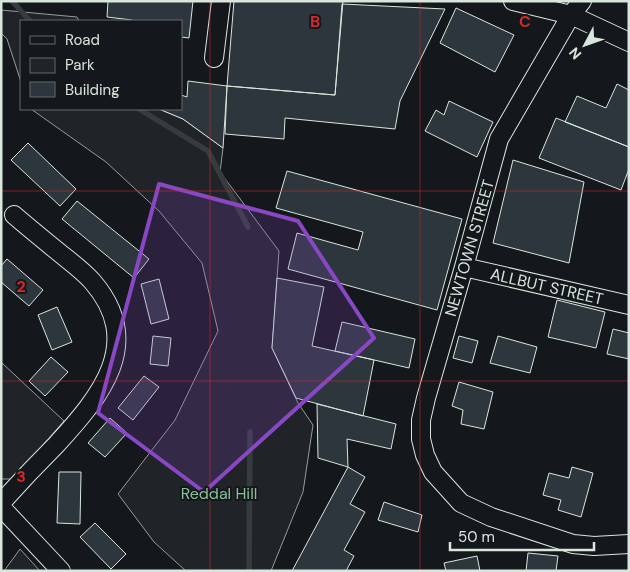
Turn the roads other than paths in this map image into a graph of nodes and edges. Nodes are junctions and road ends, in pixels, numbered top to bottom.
1 (221, 1) edge
2 (513, 1) edge
3 (582, 1) edge
4 (571, 16) junction
5 (629, 42) edge
6 (214, 58) dead end
7 (14, 215) dead end
8 (464, 267) junction
9 (629, 305) edge
10 (1, 503) edge
11 (1, 508) edge
12 (629, 544) edge
13 (61, 571) edge

1 - 6 street
2 - 4 street
3 - 4 street, NEWTOWN STREET
4 - 5 street
4 - 8 street, NEWTOWN STREET
7 - 10 street
8 - 9 street, ALLBUT STREET
8 - 12 street, NEWTOWN STREET
11 - 13 street

